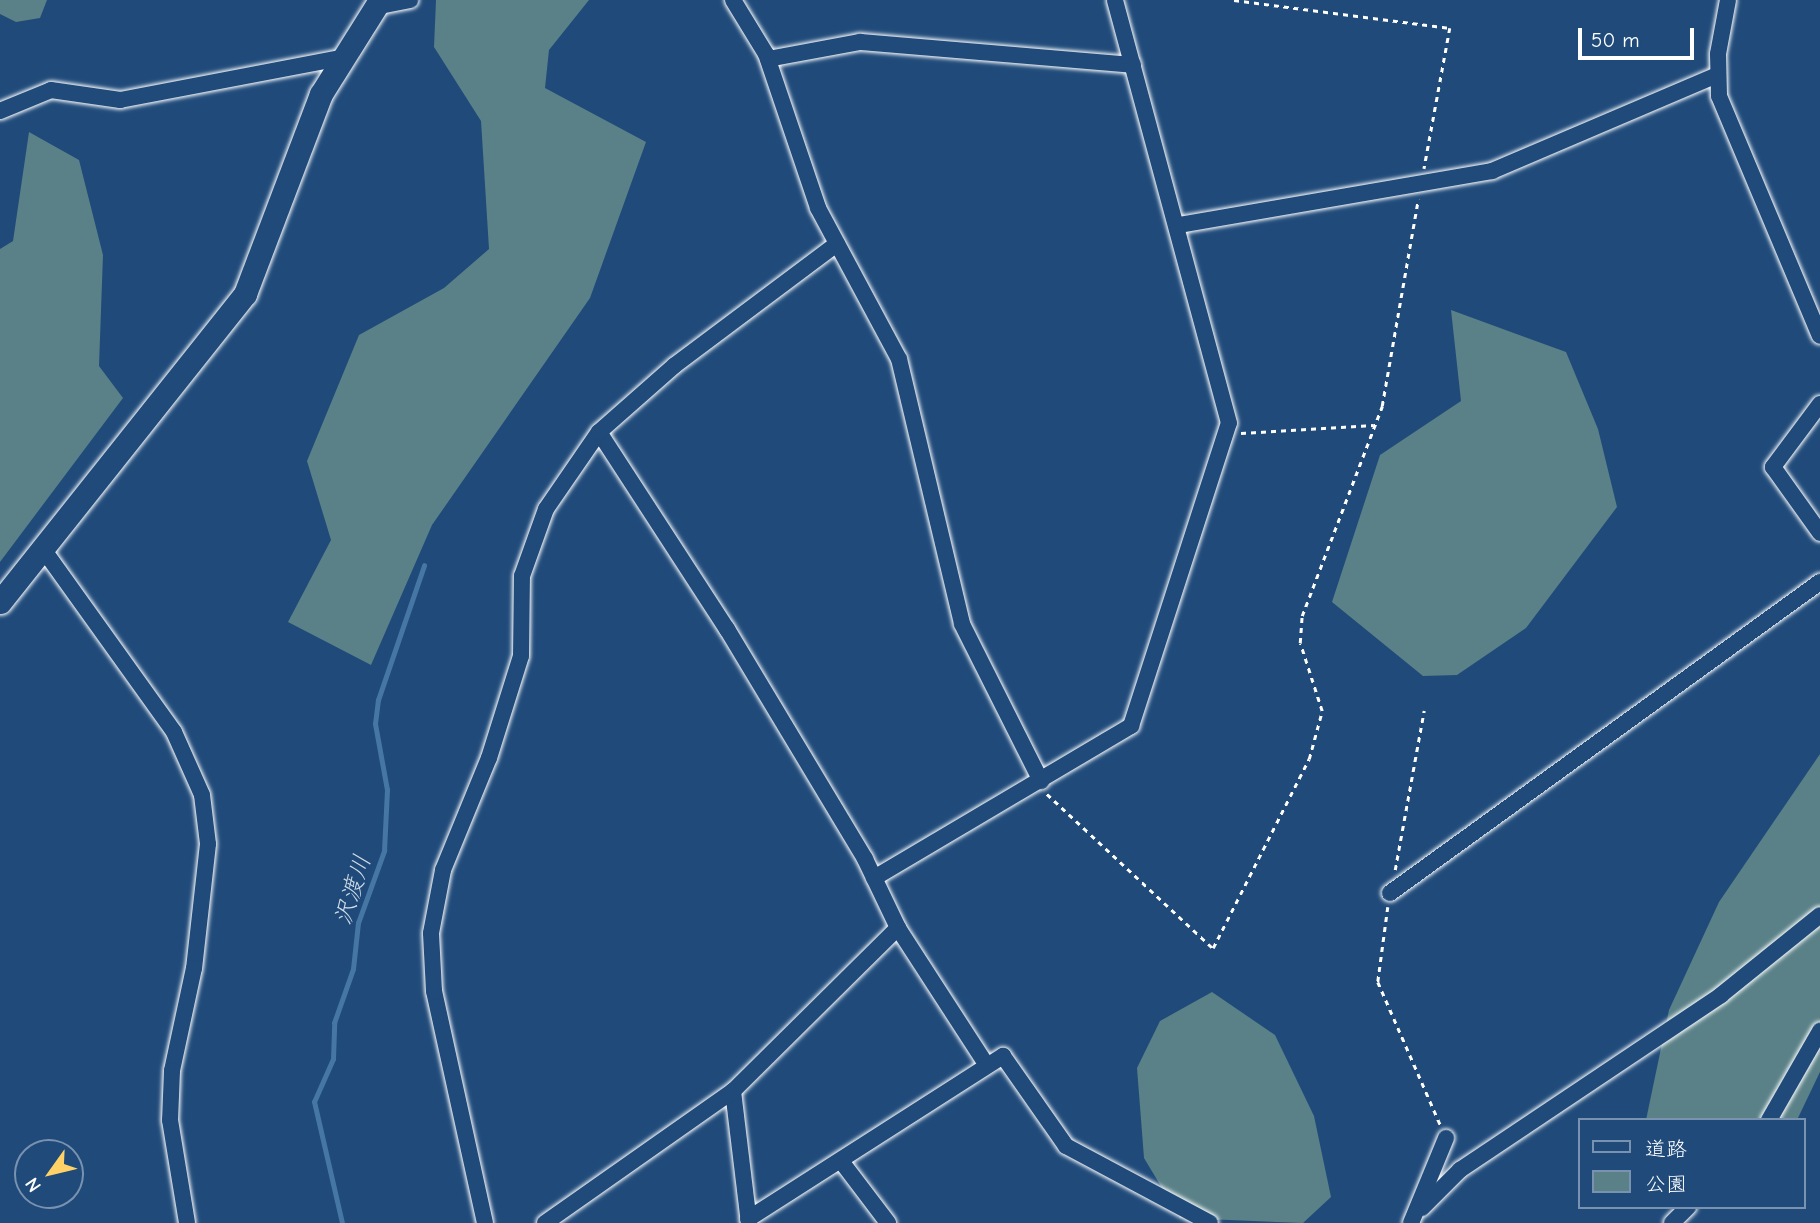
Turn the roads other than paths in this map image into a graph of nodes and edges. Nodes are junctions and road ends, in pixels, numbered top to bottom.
1 (410, 0) edge
2 (733, 0) edge
3 (1115, 0) edge
4 (1728, 0) edge
5 (377, 4) edge
6 (341, 58) junction
7 (768, 59) junction
8 (1133, 65) junction
9 (1717, 75) junction
10 (0, 111) edge
11 (1179, 225) junction
12 (837, 244) junction
13 (1820, 336) edge
14 (1820, 404) edge
15 (599, 432) junction
16 (1820, 533) edge
17 (43, 549) junction
18 (1820, 582) edge
19 (0, 602) edge
20 (1041, 781) junction
21 (874, 878) junction
22 (1390, 892) road end
23 (1820, 915) edge
24 (898, 928) junction
25 (1820, 1031) edge
26 (986, 1064) junction
27 (733, 1091) junction
28 (1770, 1118) edge
29 (1446, 1138) road end
30 (841, 1161) junction
31 (1422, 1208) junction
32 (1686, 1209) edge
33 (748, 1221) edge
34 (187, 1223) edge
35 (485, 1223) edge
36 (545, 1223) edge
37 (888, 1223) edge
38 (1210, 1223) edge
39 (1411, 1223) edge
40 (1672, 1223) edge

1 - 5 street
2 - 7 street
3 - 8 street
4 - 9 street
5 - 6 street
6 - 10 street
6 - 17 street
7 - 8 street
7 - 12 street
8 - 11 street
9 - 11 street
9 - 13 street
11 - 20 street
12 - 15 street
12 - 20 street
14 - 16 street
15 - 21 street
15 - 35 street
17 - 19 street
17 - 34 street
18 - 22 street
20 - 21 street
21 - 24 street
23 - 31 street
24 - 26 street
24 - 27 street
25 - 28 street
26 - 30 street
26 - 38 street
27 - 33 street
27 - 36 street
29 - 31 street
30 - 33 street
30 - 37 street
31 - 39 street
32 - 40 street

